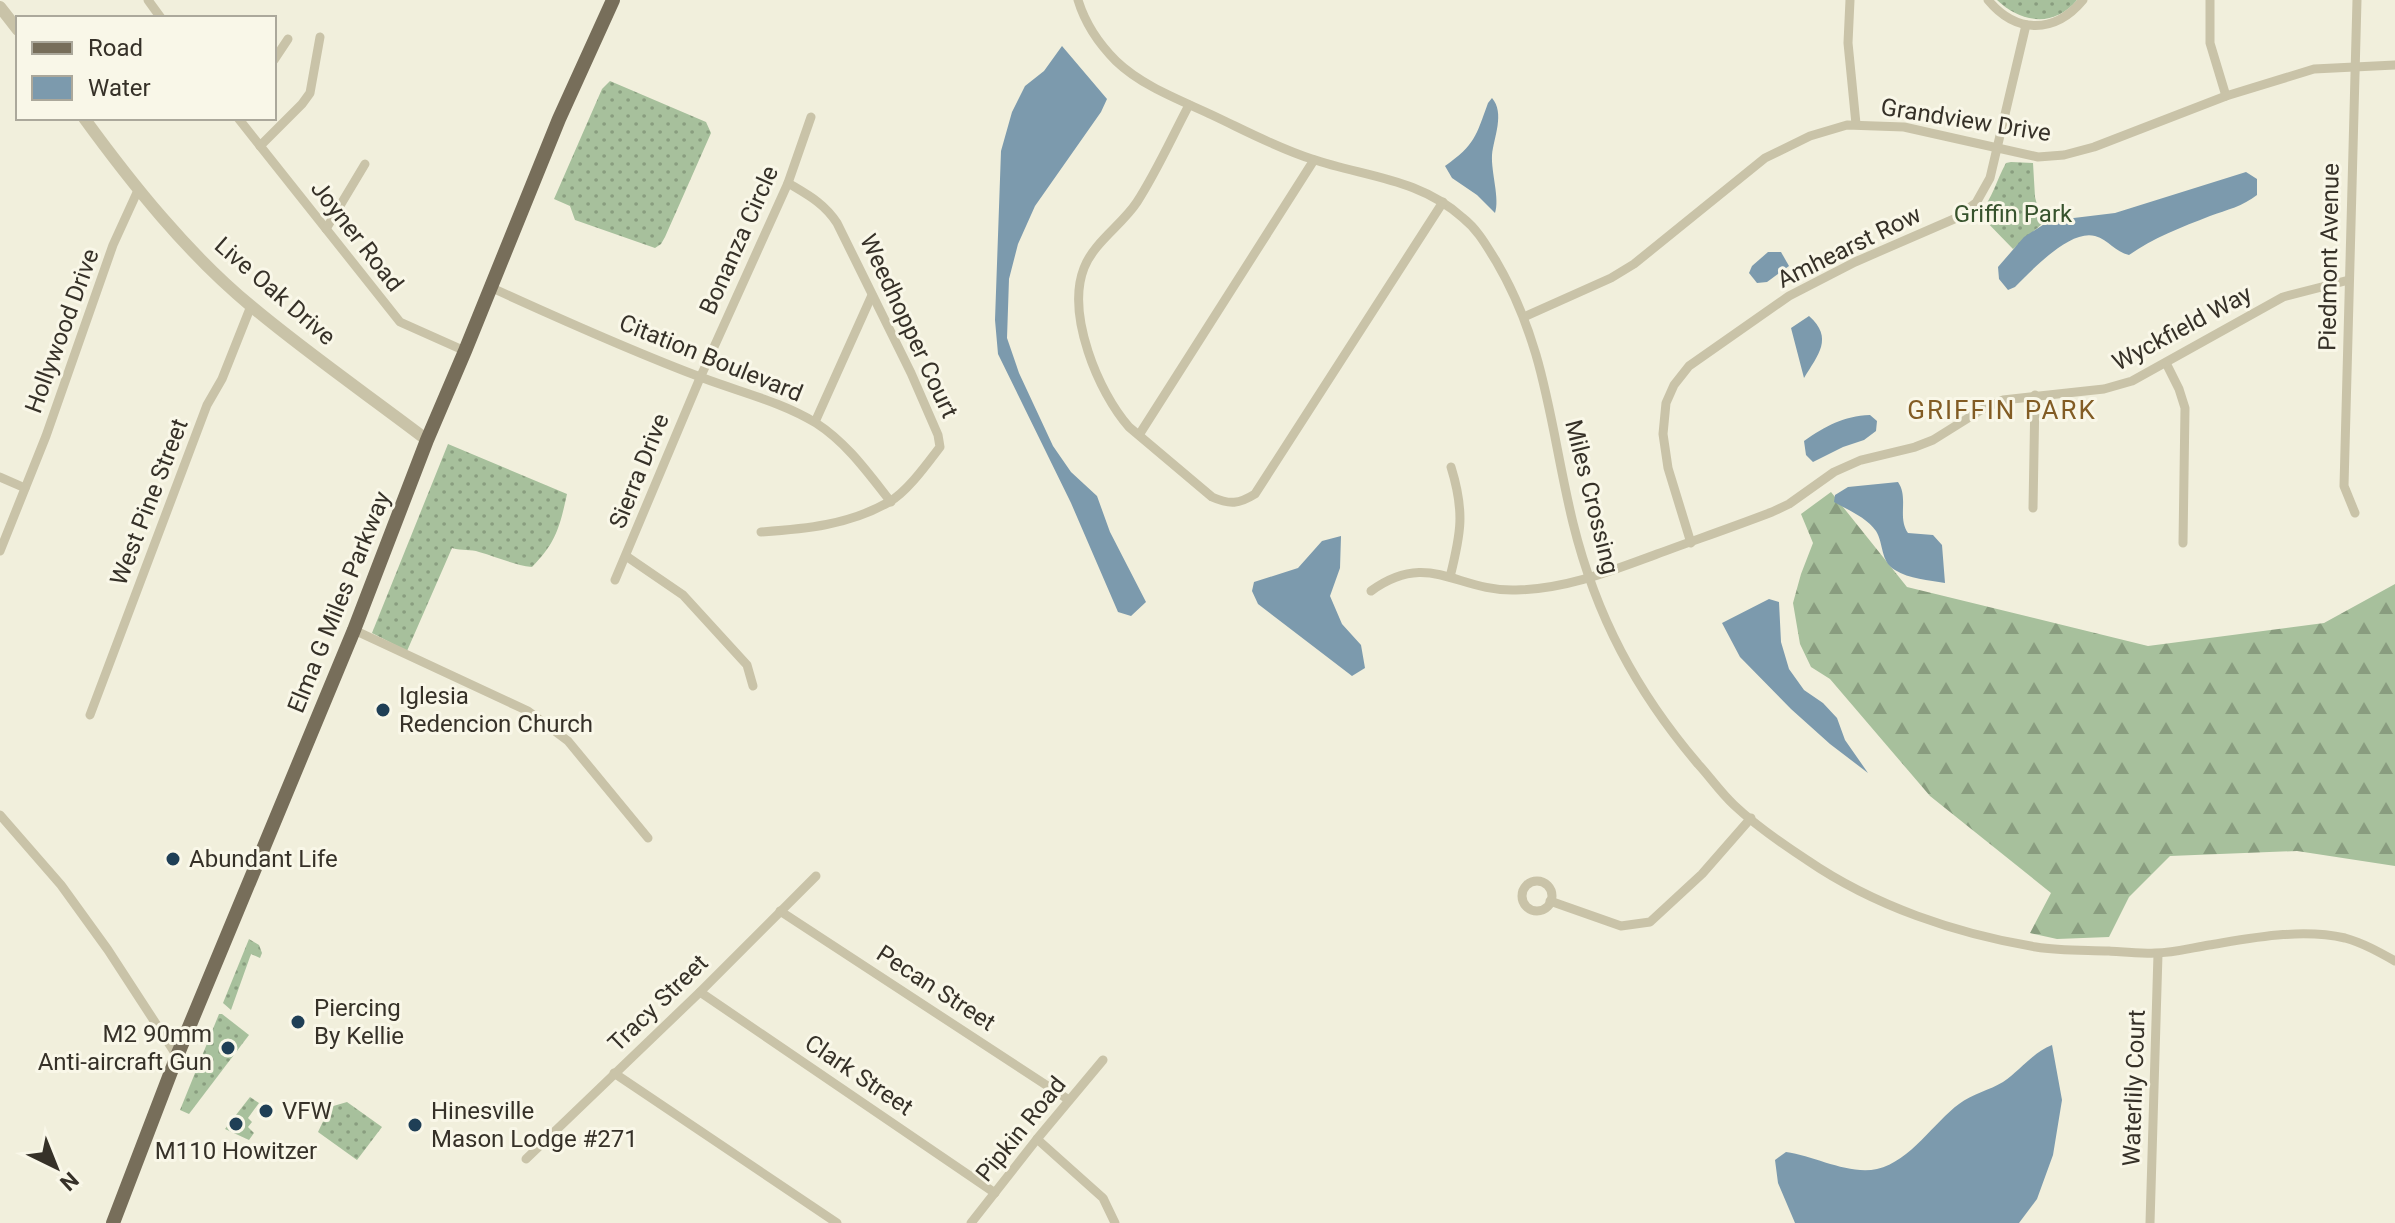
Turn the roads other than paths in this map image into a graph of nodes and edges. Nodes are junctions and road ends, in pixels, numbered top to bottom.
1 (613, 0) edge
2 (1078, 0) edge
3 (1850, 0) edge
4 (1988, 0) edge
5 (2083, 0) edge
6 (2210, 0) edge
7 (2357, 0) edge
8 (0, 7) edge
9 (2026, 25) junction
10 (16, 27) edge
11 (320, 37) dead end
12 (288, 39) dead end
13 (276, 57) edge
14 (2395, 65) edge
15 (2354, 66) junction
16 (2226, 96) junction
17 (1189, 105) junction
18 (811, 117) dead end
19 (86, 120) edge
20 (240, 120) edge
21 (1856, 124) junction
22 (260, 146) junction
23 (1997, 149) junction
24 (1314, 160) junction
25 (365, 164) dead end
26 (788, 183) junction
27 (139, 188) junction
28 (1443, 202) junction
29 (326, 229) junction
30 (2349, 280) junction
31 (490, 287) junction
32 (872, 295) junction
33 (251, 306) junction
34 (1524, 317) junction
35 (465, 351) junction
36 (2166, 363) junction
37 (700, 378) junction
38 (2035, 395) junction
39 (815, 422) junction
40 (1139, 435) junction
41 (427, 440) junction
42 (1451, 467) dead end
43 (0, 477) edge
44 (25, 488) junction
45 (891, 502) junction
46 (2033, 508) dead end
47 (2355, 513) dead end
48 (761, 532) dead end
49 (1691, 543) junction
50 (2183, 543) dead end
51 (0, 551) edge
52 (626, 556) junction
53 (1450, 577) junction
54 (1590, 579) junction
55 (615, 580) dead end
56 (1371, 591) dead end
57 (354, 630) junction
58 (753, 686) dead end
59 (90, 715) dead end
60 (0, 815) edge
61 (1751, 818) junction
62 (648, 838) dead end
63 (816, 876) dead end
64 (1550, 901) dead end
65 (780, 911) junction
66 (2158, 954) junction
67 (2395, 961) edge
68 (700, 992) junction
69 (177, 1056) junction
70 (1103, 1060) dead end
71 (614, 1073) junction
72 (1069, 1100) junction
73 (1037, 1139) junction
74 (526, 1159) dead end
75 (995, 1193) junction
76 (113, 1223) edge
77 (837, 1223) edge
78 (971, 1223) edge
79 (1115, 1223) edge
80 (2150, 1223) edge

1 - 31 main road, Elma G Miles Parkway
2 - 17 street, Miles Crossing
3 - 21 street
4 - 9 street
5 - 9 street
6 - 16 street
7 - 15 street, Piedmont Avenue
8 - 10 street
9 - 23 street, Amhearst Row
11 - 22 street
12 - 13 street
14 - 15 street, Grandview Drive
15 - 16 street, Grandview Drive
15 - 30 street, Piedmont Avenue
16 - 23 street, Grandview Drive
17 - 24 street, Miles Crossing
17 - 40 street
18 - 26 street, Bonanza Circle
19 - 27 street, Live Oak Drive
20 - 22 street, Joyner Road
21 - 23 street, Grandview Drive
21 - 34 street, Grandview Drive
22 - 29 street, Joyner Road
23 - 49 street, Amhearst Row
24 - 28 street, Miles Crossing
24 - 40 street
25 - 29 street
26 - 32 street, Weedhopper Court
26 - 37 street, Bonanza Circle
27 - 33 street, Live Oak Drive
27 - 44 street, Hollywood Drive
28 - 34 street, Miles Crossing
28 - 40 street
29 - 35 street, Joyner Road
30 - 36 street, Wyckfield Way
30 - 47 street, Piedmont Avenue
31 - 35 main road, Elma G Miles Parkway
31 - 37 street, Citation Boulevard
32 - 39 street
32 - 45 street, Weedhopper Court
33 - 41 street, Live Oak Drive
33 - 59 street, West Pine Street
34 - 54 street, Miles Crossing
35 - 41 main road, Elma G Miles Parkway
36 - 38 street, Wyckfield Way
36 - 50 street
37 - 39 street, Citation Boulevard
37 - 52 street, Sierra Drive
38 - 46 street
38 - 49 street, Wyckfield Way
39 - 45 street, Citation Boulevard
41 - 57 main road, Elma G Miles Parkway
42 - 53 street
43 - 44 street
44 - 51 street, Hollywood Drive
45 - 48 street, Weedhopper Court
49 - 54 street, Wyckfield Way
52 - 55 street, Sierra Drive
52 - 58 street
53 - 54 street, Wyckfield Way
53 - 56 street, Wyckfield Way
54 - 61 street, Miles Crossing
57 - 62 street
57 - 69 main road, Elma G Miles Parkway
60 - 69 street
61 - 64 street
61 - 66 street, Miles Crossing
63 - 65 street, Tracy Street
65 - 68 street, Tracy Street
65 - 72 street, Pecan Street
66 - 67 street, Miles Crossing
66 - 80 street, Waterlily Court
68 - 71 street, Tracy Street
68 - 75 street, Clark Street
69 - 76 main road, Elma G Miles Parkway
70 - 72 street, Pipkin Road
71 - 74 street, Tracy Street
71 - 77 street
72 - 73 street, Pipkin Road
73 - 75 street, Pipkin Road
73 - 79 street
75 - 78 street, Pipkin Road

